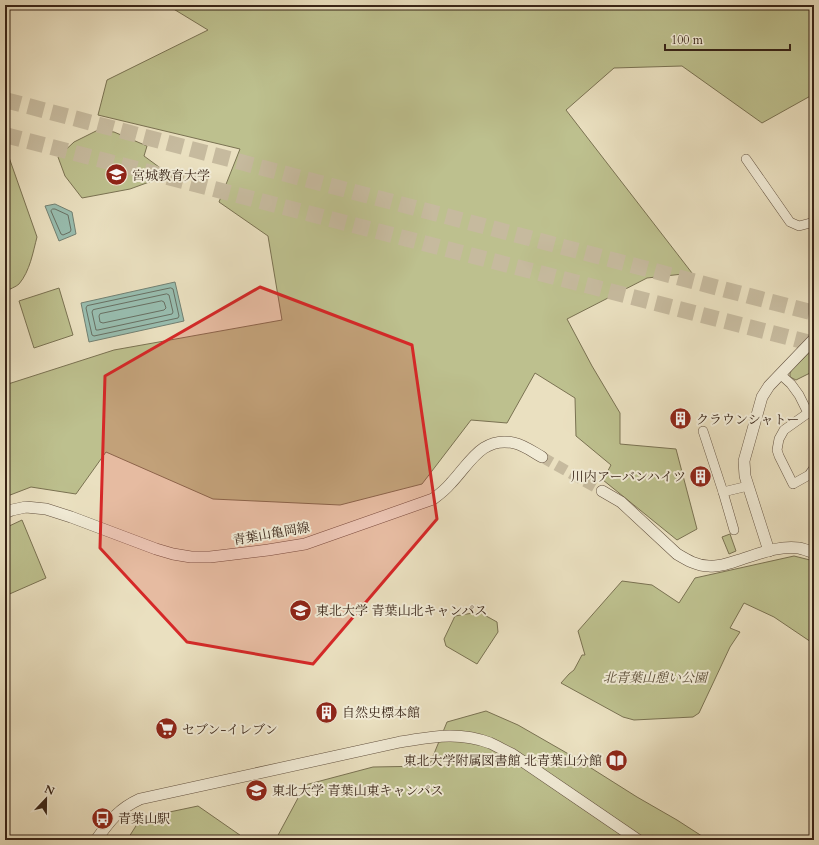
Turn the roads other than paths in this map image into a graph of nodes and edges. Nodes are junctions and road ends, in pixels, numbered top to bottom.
1 (746, 158) dead end
2 (814, 222) edge
3 (814, 339) edge
4 (780, 374) junction
5 (703, 431) dead end
6 (542, 457) tunnel mouth
7 (814, 468) edge
8 (748, 486) junction
9 (602, 491) tunnel mouth
10 (723, 492) junction
11 (5, 513) edge
12 (734, 530) dead end
13 (769, 551) junction
14 (814, 553) edge
15 (96, 840) edge
16 (638, 840) edge

1 - 2 street
3 - 4 street
4 - 7 street
4 - 8 street
5 - 10 street
6 - 11 street, 青葉山亀岡線
8 - 10 street
8 - 13 street
9 - 13 street
10 - 12 street
13 - 14 street
15 - 16 street

